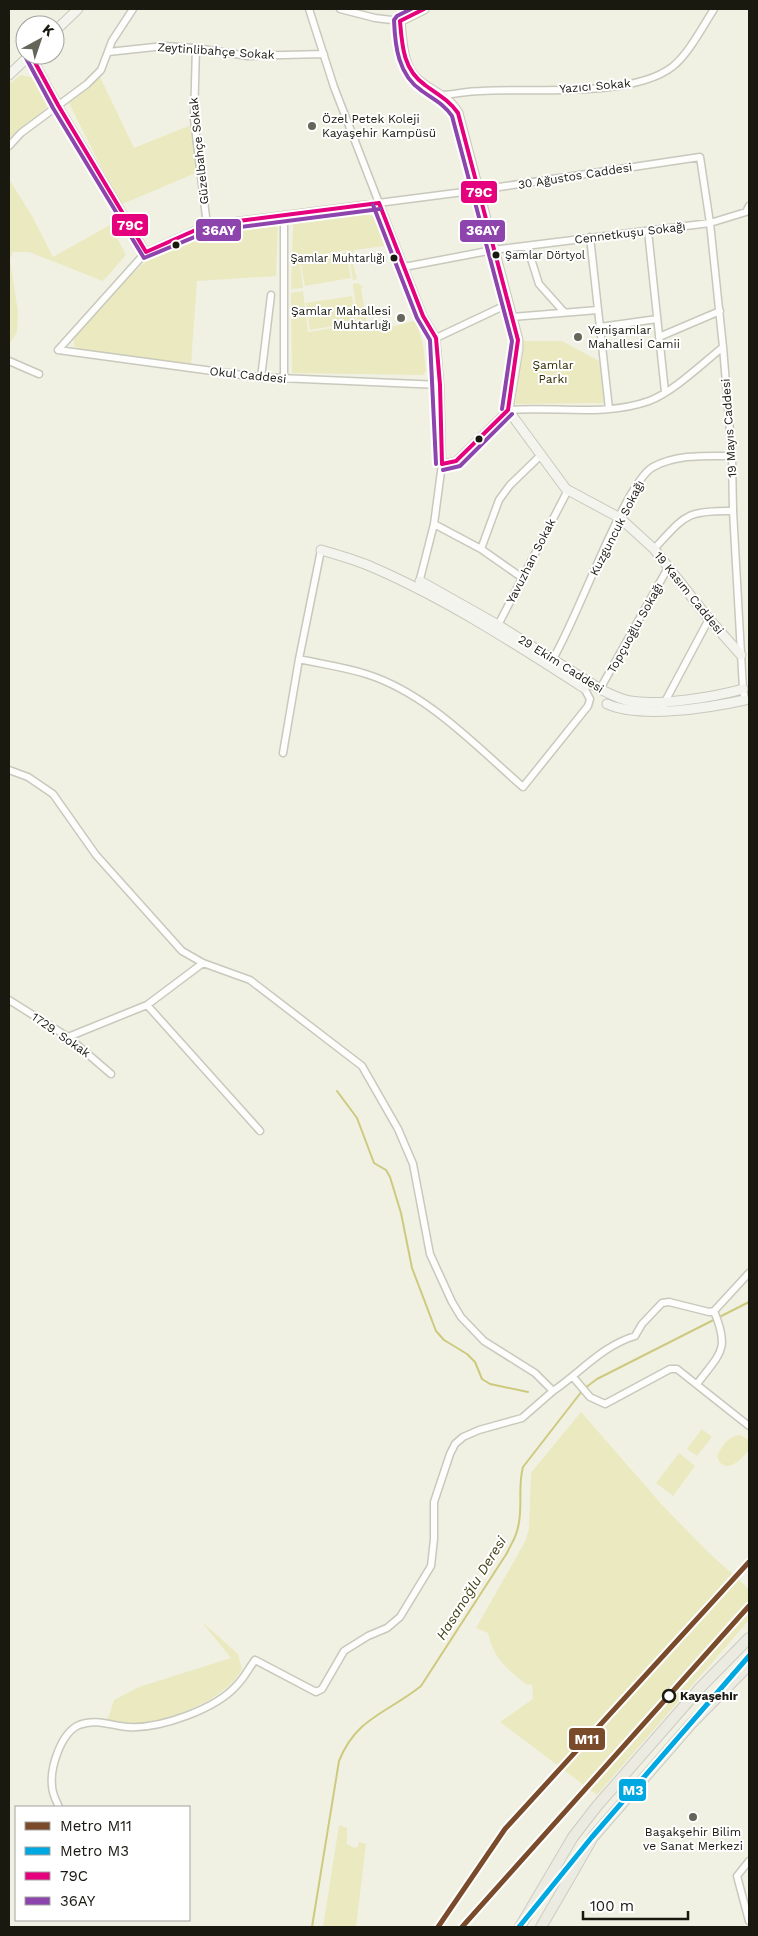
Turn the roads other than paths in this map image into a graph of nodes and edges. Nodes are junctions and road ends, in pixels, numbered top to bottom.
1 (78, 9) edge
2 (133, 9) edge
3 (309, 9) edge
4 (340, 9) edge
5 (424, 9) edge
6 (714, 9) edge
7 (65, 21) edge
8 (400, 21) junction
9 (196, 48) junction
10 (108, 52) junction
11 (324, 54) junction
12 (20, 65) edge
13 (36, 65) edge
14 (9, 75) edge
15 (443, 95) junction
16 (58, 105) junction
17 (9, 146) edge
18 (700, 157) joint
19 (479, 190) junction
20 (378, 204) junction
21 (749, 206) edge
22 (284, 215) junction
23 (710, 223) junction
24 (207, 225) junction
25 (648, 231) junction
26 (590, 237) junction
27 (527, 246) junction
28 (493, 250) junction
29 (146, 252) junction
30 (404, 267) junction
31 (271, 295) dead end
32 (508, 304) junction
33 (598, 310) junction
34 (720, 311) junction
35 (564, 312) junction
36 (512, 317) junction
37 (657, 319) junction
38 (600, 327) junction
39 (659, 337) junction
40 (436, 338) junction
41 (723, 347) junction
42 (9, 361) edge
43 (39, 374) dead end
44 (261, 378) junction
45 (284, 380) junction
46 (440, 385) junction
47 (665, 392) junction
48 (609, 409) junction
49 (508, 410) junction
50 (540, 455) junction
51 (732, 456) junction
52 (442, 464) junction
53 (568, 490) junction
54 (733, 511) junction
55 (620, 518) junction
56 (434, 524) junction
57 (482, 548) junction
58 (654, 549) junction
59 (321, 550) joint
60 (669, 566) junction
61 (521, 578) junction
62 (418, 585) junction
63 (709, 619) junction
64 (496, 629) junction
65 (741, 655) junction
66 (299, 659) junction
67 (551, 662) junction
68 (584, 688) joint
69 (743, 689) junction
70 (600, 690) junction
71 (747, 700) edge
72 (663, 701) junction
73 (607, 704) dead end
74 (660, 711) junction
75 (283, 753) dead end
76 (9, 770) edge
77 (204, 963) junction
78 (9, 1000) edge
79 (147, 1005) junction
80 (68, 1037) junction
81 (111, 1074) dead end
82 (260, 1132) dead end
83 (749, 1273) edge
84 (715, 1314) junction
85 (573, 1377) junction
86 (697, 1384) junction
87 (553, 1391) junction
88 (749, 1426) edge
89 (749, 1638) edge
90 (749, 1665) edge
91 (59, 1806) edge
92 (749, 1861) edge
93 (550, 1876) junction
94 (566, 1884) junction
95 (749, 1921) edge
96 (520, 1927) edge
97 (541, 1927) edge

1 - 7 street
2 - 10 street
3 - 11 street
4 - 8 street
5 - 8 street
6 - 15 street, Yazıcı Sokak
8 - 15 street
9 - 10 street, Zeytinlibahçe Sokak
9 - 11 street, Zeytinlibahçe Sokak
9 - 24 street, Güzelbahçe Sokak
10 - 16 street
11 - 20 street
12 - 14 street
13 - 16 street
15 - 19 street
16 - 17 street
16 - 29 street
18 - 19 street, 30 Ağustos Caddesi
18 - 23 street, 19 Mayıs Caddesi
19 - 20 street, 30 Ağustos Caddesi
19 - 28 street
20 - 22 street, 30 Ağustos Caddesi
20 - 30 street
21 - 23 street, Cennetkuşu Sokağı
22 - 24 street, 30 Ağustos Caddesi
22 - 45 street
23 - 25 street, Cennetkuşu Sokağı
23 - 34 street, 19 Mayıs Caddesi
24 - 29 street, 30 Ağustos Caddesi
25 - 26 street, Cennetkuşu Sokağı
25 - 37 street
26 - 27 street, Cennetkuşu Sokağı
26 - 33 street
27 - 28 street, Cennetkuşu Sokağı
27 - 35 street
28 - 30 street, Cennetkuşu Sokağı
28 - 32 street
29 - 44 street, Okul Caddesi
30 - 40 street
31 - 44 street
32 - 36 street
32 - 40 street
33 - 35 street
33 - 38 street
34 - 39 street
34 - 41 street, 19 Mayıs Caddesi
35 - 36 street
36 - 49 street
37 - 38 street
37 - 39 street
38 - 48 street
39 - 47 street
40 - 46 street
41 - 47 street
41 - 51 street, 19 Mayıs Caddesi
42 - 43 street
44 - 45 street, Okul Caddesi
45 - 46 street, Okul Caddesi
46 - 52 street
47 - 48 street
48 - 49 street
49 - 50 street, 19 Kasım Caddesi
49 - 52 street
50 - 53 street, 19 Kasım Caddesi
50 - 57 street
51 - 54 street, 19 Mayıs Caddesi
51 - 55 street, Kuzguncuk Sokağı
52 - 56 street
53 - 55 street, 19 Kasım Caddesi
53 - 61 street, Yavuzhan Sokak
54 - 58 street
54 - 65 street, 19 Mayıs Caddesi
55 - 58 street, 19 Kasım Caddesi
55 - 67 street, Kuzguncuk Sokağı
56 - 57 street
56 - 62 street
57 - 61 street
58 - 60 street, 19 Kasım Caddesi
59 - 62 street, 29 Ekim Caddesi
59 - 66 street
60 - 63 street, 19 Kasım Caddesi
60 - 70 street, Topçuoğlu Sokağı
61 - 64 street, Yavuzhan Sokak
62 - 64 street, 29 Ekim Caddesi
63 - 65 street, 19 Kasım Caddesi
63 - 72 street
64 - 67 street, 29 Ekim Caddesi
65 - 69 street, 19 Mayıs Caddesi
66 - 68 street
66 - 75 street
67 - 68 street, 29 Ekim Caddesi
67 - 70 street, 29 Ekim Caddesi
69 - 71 street, 19 Mayıs Caddesi
69 - 72 street, 29 Ekim Caddesi
70 - 72 street, 29 Ekim Caddesi
71 - 74 street, 29 Ekim Caddesi
72 - 74 street
73 - 74 street, 29 Ekim Caddesi
76 - 77 street
77 - 79 street
77 - 87 street
78 - 80 street, 1729. Sokak
79 - 80 street
79 - 82 street
80 - 81 street, 1729. Sokak
83 - 84 street
84 - 85 street
84 - 86 street
85 - 86 street
85 - 87 street
86 - 88 street
87 - 91 street
89 - 93 main road
90 - 94 main road
92 - 95 street
93 - 94 main road
93 - 96 main road
94 - 97 main road

